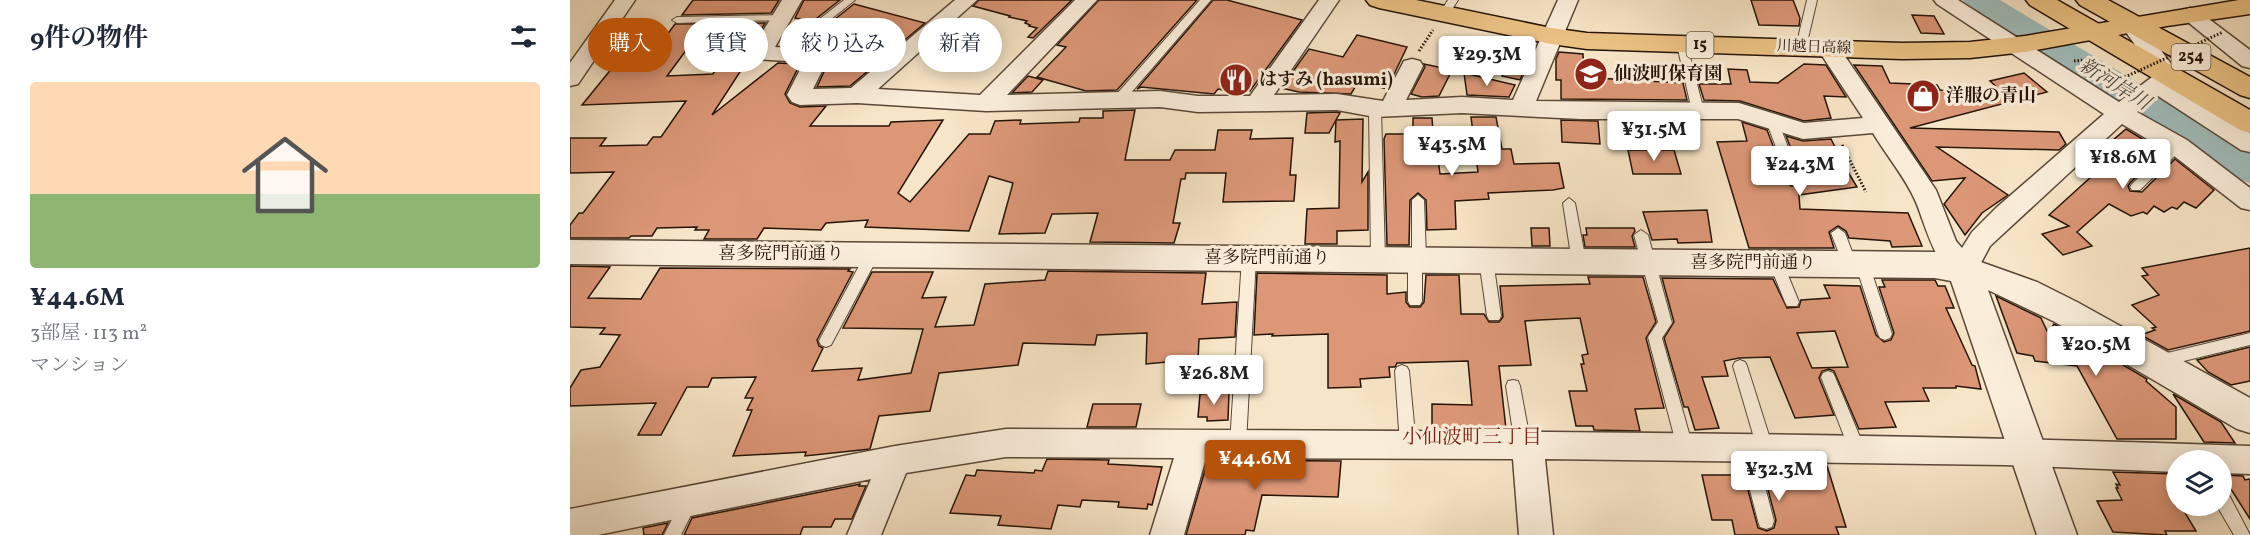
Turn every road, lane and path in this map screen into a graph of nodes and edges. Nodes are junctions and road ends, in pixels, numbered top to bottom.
1 (625, 0) edge
2 (850, 0) edge
3 (967, 0) edge
4 (1087, 0) edge
5 (1206, 0) edge
6 (1329, 0) edge
7 (1379, 0) edge
8 (1568, 0) edge
9 (1812, 0) edge
10 (1944, 0) edge
11 (2039, 0) edge
12 (2090, 0) edge
13 (2250, 6) edge
14 (1449, 7) edge
15 (787, 9) edge
16 (2190, 14) junction
17 (827, 18) edge
18 (677, 20) dead end
19 (780, 21) edge
20 (2131, 24) junction
21 (2093, 31) junction
22 (2223, 32) dead end
23 (1551, 36) junction
24 (1682, 45) junction
25 (2020, 45) junction
26 (1801, 47) junction
27 (1828, 48) junction
28 (780, 54) edge
29 (577, 59) edge
30 (1412, 66) joint
31 (810, 72) edge
32 (2247, 77) edge
33 (570, 79) edge
34 (2112, 83) dead end
35 (2158, 83) junction
36 (857, 95) junction
37 (1119, 99) junction
38 (1257, 102) junction
39 (986, 103) junction
40 (1383, 108) junction
41 (1521, 108) junction
42 (2250, 108) edge
43 (2124, 110) junction
44 (1698, 111) junction
45 (1772, 121) junction
46 (2250, 123) edge
47 (1878, 125) junction
48 (1834, 130) junction
49 (2250, 144) edge
50 (2178, 146) junction
51 (1795, 181) dead end
52 (2136, 187) dead end
53 (1866, 192) dead end
54 (1418, 200) dead end
55 (2250, 201) edge
56 (1569, 203) dead end
57 (1838, 233) dead end
58 (1645, 249) junction
59 (570, 252) edge
60 (872, 255) junction
61 (1249, 258) junction
62 (1378, 258) junction
63 (1417, 258) junction
64 (1486, 260) junction
65 (1580, 262) junction
66 (1776, 263) junction
67 (1856, 264) junction
68 (1964, 269) junction
69 (1415, 301) dead end
70 (1792, 302) dead end
71 (1494, 316) dead end
72 (1885, 334) dead end
73 (2250, 339) edge
74 (826, 341) dead end
75 (2155, 362) junction
76 (1740, 366) dead end
77 (1402, 371) dead end
78 (1828, 377) dead end
79 (1514, 386) dead end
80 (2250, 417) edge
81 (1238, 443) junction
82 (1194, 444) junction
83 (1408, 445) junction
84 (1525, 445) junction
85 (1685, 447) junction
86 (1756, 448) junction
87 (1857, 449) junction
88 (2029, 452) junction
89 (2166, 458) edge
90 (895, 460) junction
91 (2232, 460) edge
92 (2250, 461) edge
93 (692, 499) junction
94 (2232, 516) edge
95 (1766, 521) dead end
96 (570, 525) edge
97 (672, 535) edge
98 (864, 535) edge
99 (1167, 535) edge
100 (1536, 535) edge
101 (2056, 535) edge
102 (2243, 535) edge

1 - 29 street
2 - 17 lane
3 - 36 street
4 - 39 street
5 - 37 lane
6 - 38 street
7 - 14 main road, 川越日高線 / 15
8 - 23 street
9 - 26 lane
10 - 25 street
11 - 21 main road, 254
12 - 20 main road, 254
13 - 16 main road, 川越日高線 / 15
14 - 23 main road, 川越日高線 / 15
14 - 30 path
15 - 18 lane
16 - 20 main road, 川越日高線 / 15
16 - 32 street
19 - 28 street
20 - 21 main road, 川越日高線 / 15
20 - 32 main road, 254
20 - 35 street
20 - 42 main road
21 - 25 main road, 川越日高線 / 15
21 - 35 main road, 254
22 - 34 path, bridge
23 - 24 main road, 川越日高線 / 15
23 - 41 street
24 - 26 main road, 川越日高線 / 15
24 - 44 lane
25 - 27 main road, 川越日高線 / 15
25 - 43 street
26 - 27 main road, 川越日高線 / 15
27 - 47 street
29 - 33 street
30 - 40 street
31 - 36 street
35 - 43 street
35 - 46 main road, 254
35 - 49 street
36 - 39 street
37 - 38 street
37 - 39 street
38 - 40 street
40 - 41 street
40 - 62 lane
41 - 44 street
43 - 50 street
43 - 68 street
44 - 45 street
45 - 48 street
45 - 51 lane
47 - 48 street
47 - 68 street
48 - 53 path
50 - 52 lane
50 - 55 street
54 - 63 lane
56 - 65 lane
57 - 67 lane
58 - 65 street, 喜多院門前通り
58 - 66 street, 喜多院門前通り
58 - 85 lane
59 - 60 street, 喜多院門前通り
60 - 61 street, 喜多院門前通り
60 - 74 lane
61 - 62 street, 喜多院門前通り
61 - 81 lane
62 - 63 street, 喜多院門前通り
63 - 64 street, 喜多院門前通り
63 - 69 lane
64 - 65 street, 喜多院門前通り
64 - 71 lane
66 - 67 street, 喜多院門前通り
66 - 70 lane
67 - 68 street, 喜多院門前通り
67 - 72 lane
68 - 75 street, 喜多院門前通り
68 - 88 street
73 - 75 lane
75 - 80 street, 喜多院門前通り
76 - 86 lane
77 - 83 lane
78 - 87 lane
79 - 84 lane
81 - 82 street
81 - 83 street
82 - 90 street
82 - 99 street
83 - 84 street
84 - 85 street
84 - 100 street
85 - 86 street
86 - 87 street
86 - 95 lane
87 - 88 street
88 - 89 street
88 - 101 street
90 - 93 street
90 - 98 street
91 - 92 street
93 - 96 street
93 - 97 lane
94 - 102 lane

